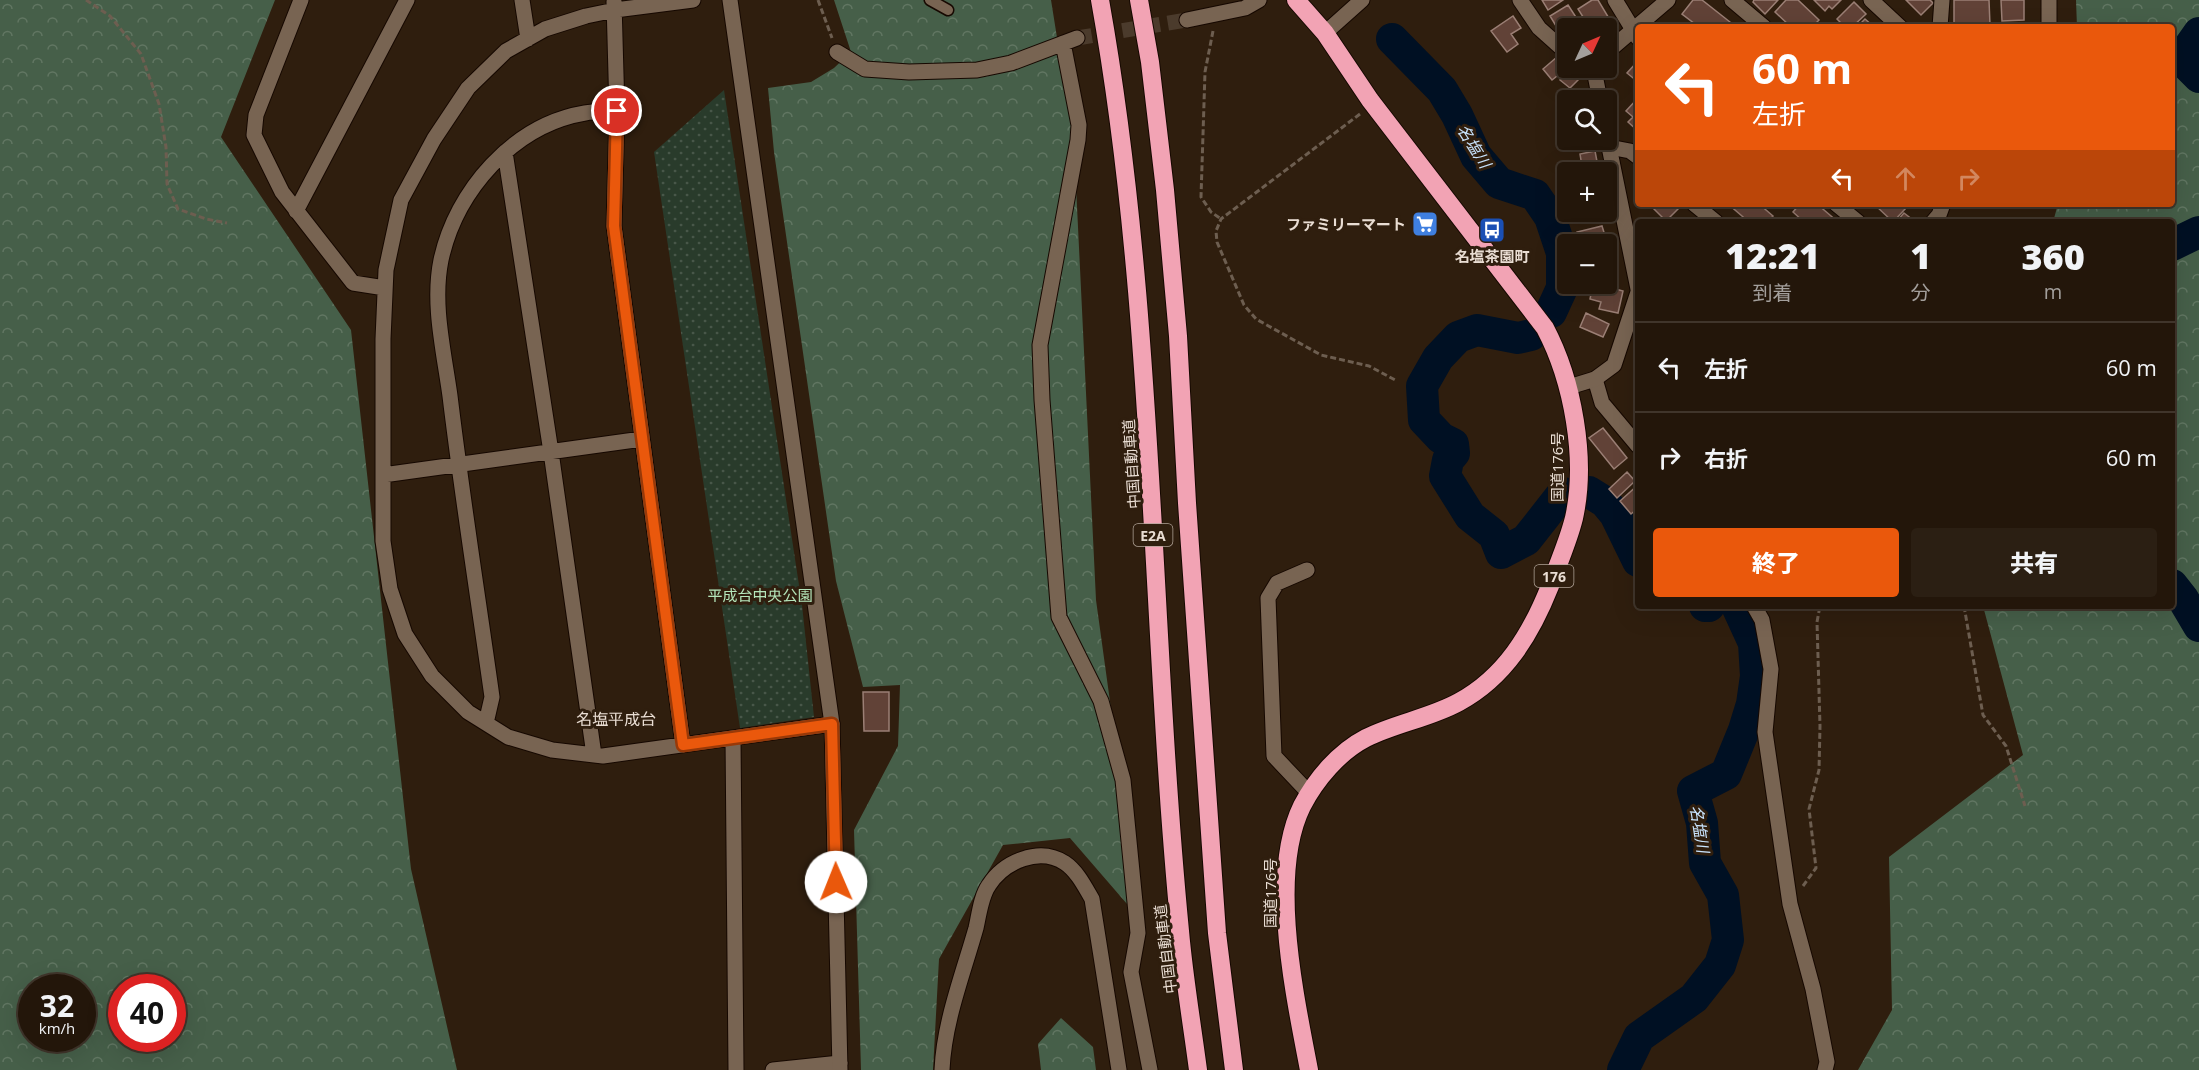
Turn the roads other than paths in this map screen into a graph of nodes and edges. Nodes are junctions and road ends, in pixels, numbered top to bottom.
1 (301, 0) edge
2 (407, 0) edge
3 (522, 0) edge
4 (693, 0) edge
5 (730, 0) edge
6 (930, 0) edge
7 (1100, 0) edge
8 (1139, 0) edge
9 (1259, 0) edge
10 (1296, 0) edge
11 (1362, 0) edge
12 (1520, 0) edge
13 (1616, 0) edge
14 (1668, 0) edge
15 (1732, 0) edge
16 (1871, 0) edge
17 (1942, 0) edge
18 (2049, 0) edge
19 (614, 5) edge
20 (948, 10) dead end
21 (1187, 20) tunnel mouth
22 (1645, 24) edge
23 (1760, 24) edge
24 (1897, 24) edge
25 (1940, 24) edge
26 (2049, 24) edge
27 (1635, 32) edge
28 (1325, 33) junction
29 (1635, 35) edge
30 (528, 39) junction
31 (1557, 44) edge
32 (1617, 46) edge
33 (837, 52) road end
34 (617, 111) junction
35 (1617, 144) edge
36 (1610, 150) edge
37 (506, 152) junction
38 (1635, 155) edge
39 (1698, 207) edge
40 (1840, 207) edge
41 (296, 211) junction
42 (1712, 219) edge
43 (1854, 219) edge
44 (1635, 274) edge
45 (386, 288) junction
46 (1635, 291) edge
47 (1595, 379) junction
48 (1569, 387) junction
49 (642, 439) junction
50 (1635, 442) edge
51 (551, 452) junction
52 (458, 465) junction
53 (383, 475) junction
54 (1307, 570) dead end
55 (1756, 609) edge
56 (486, 723) junction
57 (832, 724) junction
58 (733, 738) junction
59 (683, 745) junction
60 (594, 755) junction
61 (1309, 793) junction
62 (840, 1066) edge
63 (736, 1070) edge
64 (773, 1070) edge
65 (942, 1070) edge
66 (1119, 1070) edge
67 (1150, 1070) edge
68 (1198, 1070) edge
69 (1234, 1070) edge
70 (1309, 1070) edge
71 (1825, 1070) edge

1 - 41 street
2 - 41 street
3 - 30 street
4 - 19 street
5 - 57 street
6 - 20 lane
7 - 68 highway, 中国自動車道 / E2A
8 - 69 highway, E2A
9 - 21 street
10 - 28 highway, 国道176号 / 176
11 - 28 street
12 - 31 street
13 - 27 street
14 - 22 street
15 - 23 street
16 - 24 street
17 - 25 street
18 - 26 street
19 - 30 street
19 - 34 street
28 - 48 highway, 国道176号 / 176
29 - 32 street
30 - 45 street
33 - 67 street
34 - 37 street
34 - 49 street
35 - 38 street
36 - 44 street
37 - 51 street
37 - 52 street
39 - 42 street
40 - 43 street
41 - 45 street
45 - 53 street
46 - 47 street
47 - 48 street
47 - 50 street
48 - 61 highway, 国道176号 / 176
49 - 51 street
49 - 59 street
51 - 52 street
51 - 60 street
52 - 53 street
52 - 56 street
53 - 56 street
54 - 61 street
55 - 71 street
56 - 60 street
57 - 58 street
57 - 62 street
58 - 59 street
58 - 63 street
59 - 60 street
61 - 70 highway, 国道176号 / 176
62 - 64 street
65 - 66 street

